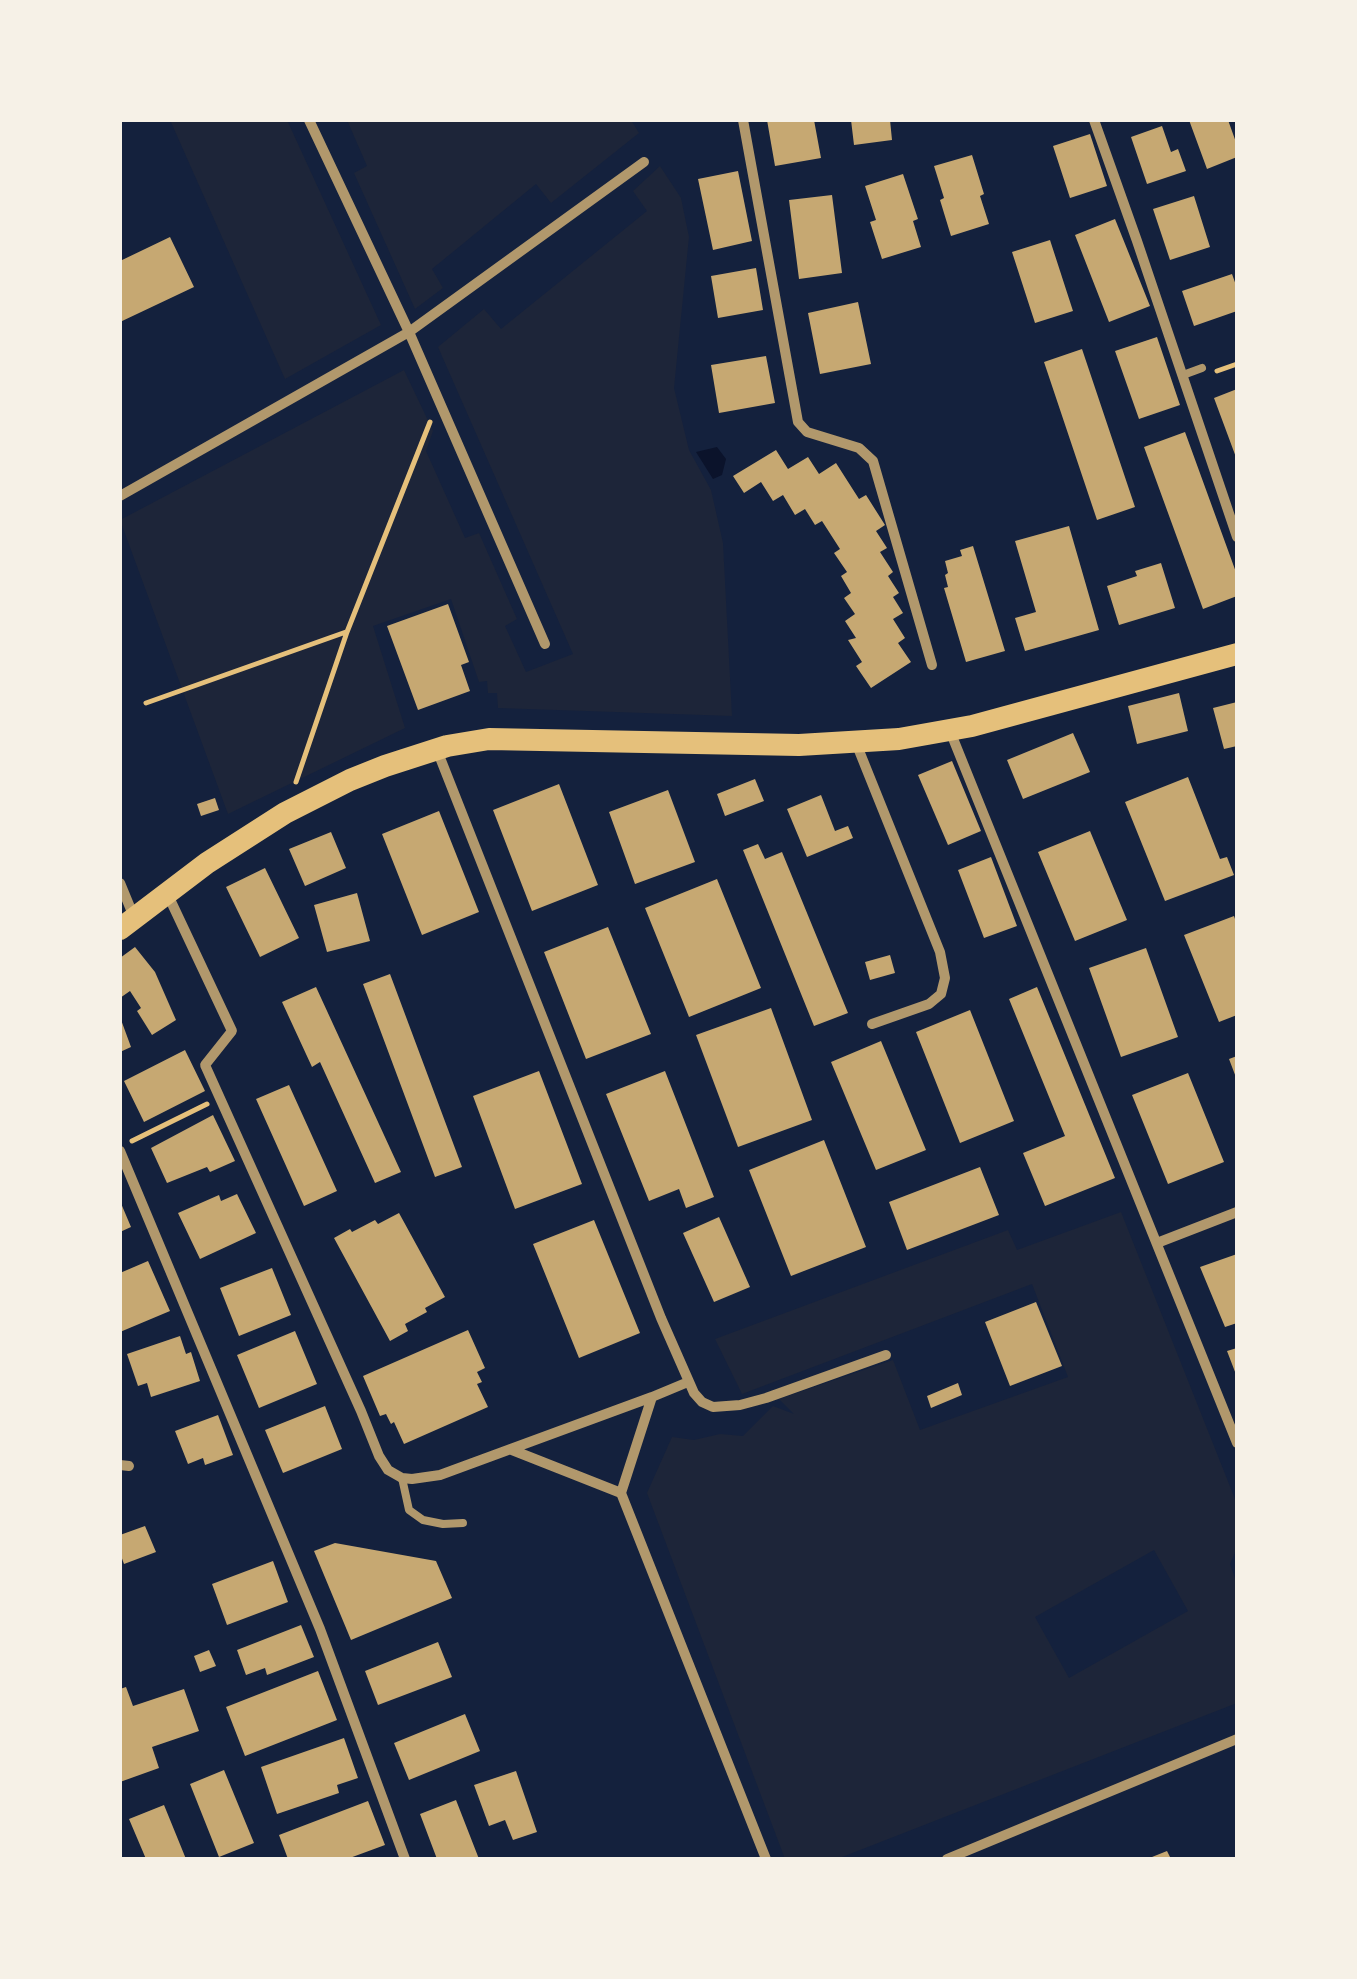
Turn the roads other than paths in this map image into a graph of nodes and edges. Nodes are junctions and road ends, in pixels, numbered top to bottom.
1 (309, 120) edge
2 (743, 120) edge
3 (1094, 120) edge
4 (644, 162) dead end
5 (409, 332) junction
6 (1204, 372) road end
7 (1183, 375) junction
8 (120, 496) edge
9 (1237, 537) edge
10 (546, 644) dead end
11 (1237, 654) edge
12 (932, 665) dead end
13 (950, 731) junction
14 (856, 742) junction
15 (437, 749) junction
16 (120, 883) edge
17 (167, 892) junction
18 (127, 923) edge
19 (872, 1024) dead end
20 (120, 1149) edge
21 (1237, 1212) edge
22 (1157, 1243) junction
23 (886, 1355) dead end
24 (688, 1382) junction
25 (652, 1397) junction
26 (1237, 1442) edge
27 (512, 1450) junction
28 (402, 1478) junction
29 (621, 1493) junction
30 (463, 1522) dead end
31 (1237, 1739) edge
32 (404, 1859) edge
33 (766, 1859) edge
34 (947, 1859) edge

1 - 5 street
2 - 12 street
3 - 7 street
4 - 5 street
5 - 8 street
5 - 10 street
6 - 7 lane
7 - 9 street
11 - 13 main road
13 - 14 main road
13 - 22 street
14 - 15 main road
14 - 19 street
15 - 17 main road
15 - 24 street
16 - 18 street
17 - 18 main road
17 - 28 street
20 - 32 street
21 - 22 street
22 - 26 street
23 - 24 street
24 - 25 street
25 - 27 street
25 - 29 street
27 - 28 street
27 - 29 street
28 - 30 lane
29 - 33 street
31 - 34 street

